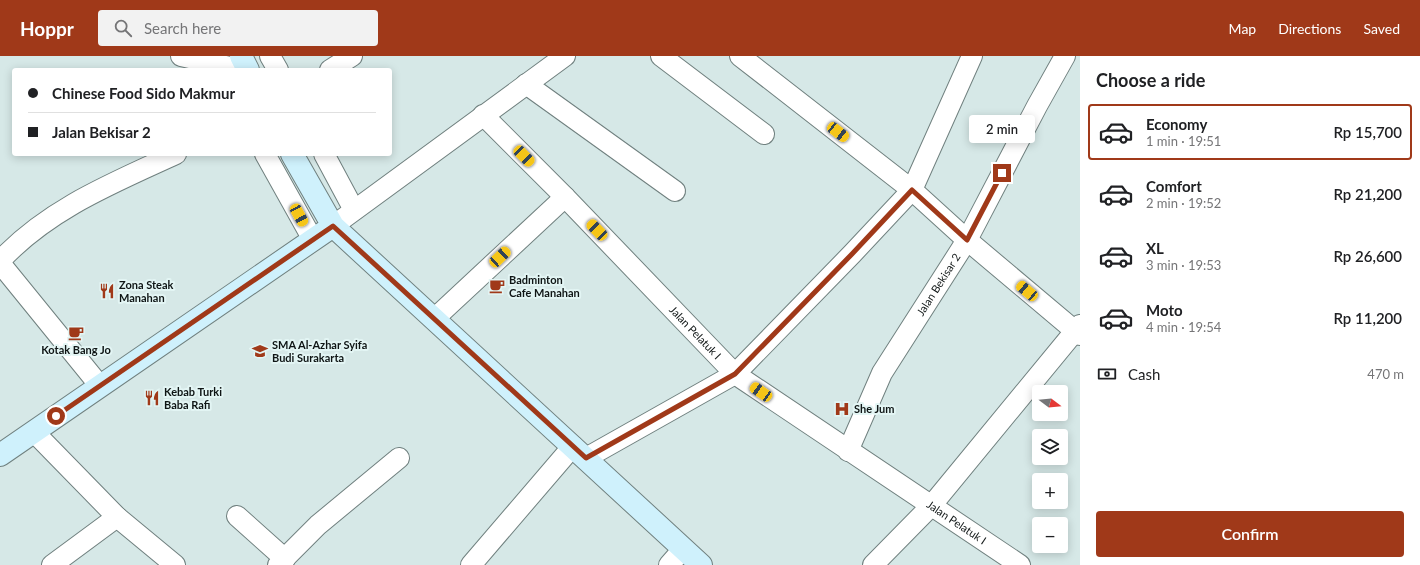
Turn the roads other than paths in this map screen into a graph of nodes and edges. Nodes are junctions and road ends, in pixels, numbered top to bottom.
1 (181, 56) edge
2 (242, 56) edge
3 (270, 56) edge
4 (352, 56) edge
5 (565, 56) edge
6 (661, 56) edge
7 (740, 56) edge
8 (972, 56) edge
9 (1065, 56) edge
10 (219, 64) edge
11 (235, 68) edge
12 (247, 68) edge
13 (277, 68) edge
14 (333, 68) edge
15 (526, 84) junction
16 (483, 115) junction
17 (764, 134) dead end
18 (172, 156) edge
19 (266, 156) edge
20 (293, 156) edge
21 (326, 157) edge
22 (304, 176) junction
23 (912, 190) junction
24 (674, 191) dead end
25 (565, 197) junction
26 (354, 210) junction
27 (333, 226) junction
28 (313, 240) junction
29 (967, 240) junction
30 (0, 262) edge
31 (434, 319) junction
32 (1078, 330) edge
33 (735, 374) junction
34 (100, 386) junction
35 (34, 432) junction
36 (848, 451) junction
37 (579, 452) junction
38 (0, 455) edge
39 (399, 458) dead end
40 (931, 506) junction
41 (237, 516) dead end
42 (117, 517) junction
43 (676, 557) edge
44 (281, 562) edge
45 (52, 565) edge
46 (175, 565) edge
47 (471, 565) edge
48 (701, 565) edge
49 (874, 565) edge
50 (1020, 565) edge

1 - 10 street
2 - 12 main road
3 - 13 street
4 - 14 street
5 - 15 street
6 - 17 street
7 - 23 street
8 - 23 street
9 - 29 street, Jalan Bekisar 2
10 - 11 street
15 - 16 street
15 - 24 street
16 - 25 street, Jalan Pelatuk I
16 - 26 street
18 - 30 street
19 - 28 street
20 - 22 main road
21 - 22 street
21 - 26 street
22 - 27 main road
23 - 29 street
23 - 33 street
25 - 31 street
25 - 33 street, Jalan Pelatuk I
26 - 27 street
27 - 28 main road
27 - 31 main road
28 - 34 main road
29 - 32 street
29 - 36 street, Jalan Bekisar 2
30 - 34 street
31 - 37 main road
32 - 40 street
33 - 36 street, Jalan Pelatuk I
33 - 37 street
34 - 35 main road
35 - 38 main road
35 - 42 street
36 - 40 street, Jalan Pelatuk I
37 - 43 main road
37 - 47 street
39 - 44 street
40 - 49 street
40 - 50 street, Jalan Pelatuk I
41 - 44 street
42 - 45 street
42 - 46 street
43 - 48 main road

